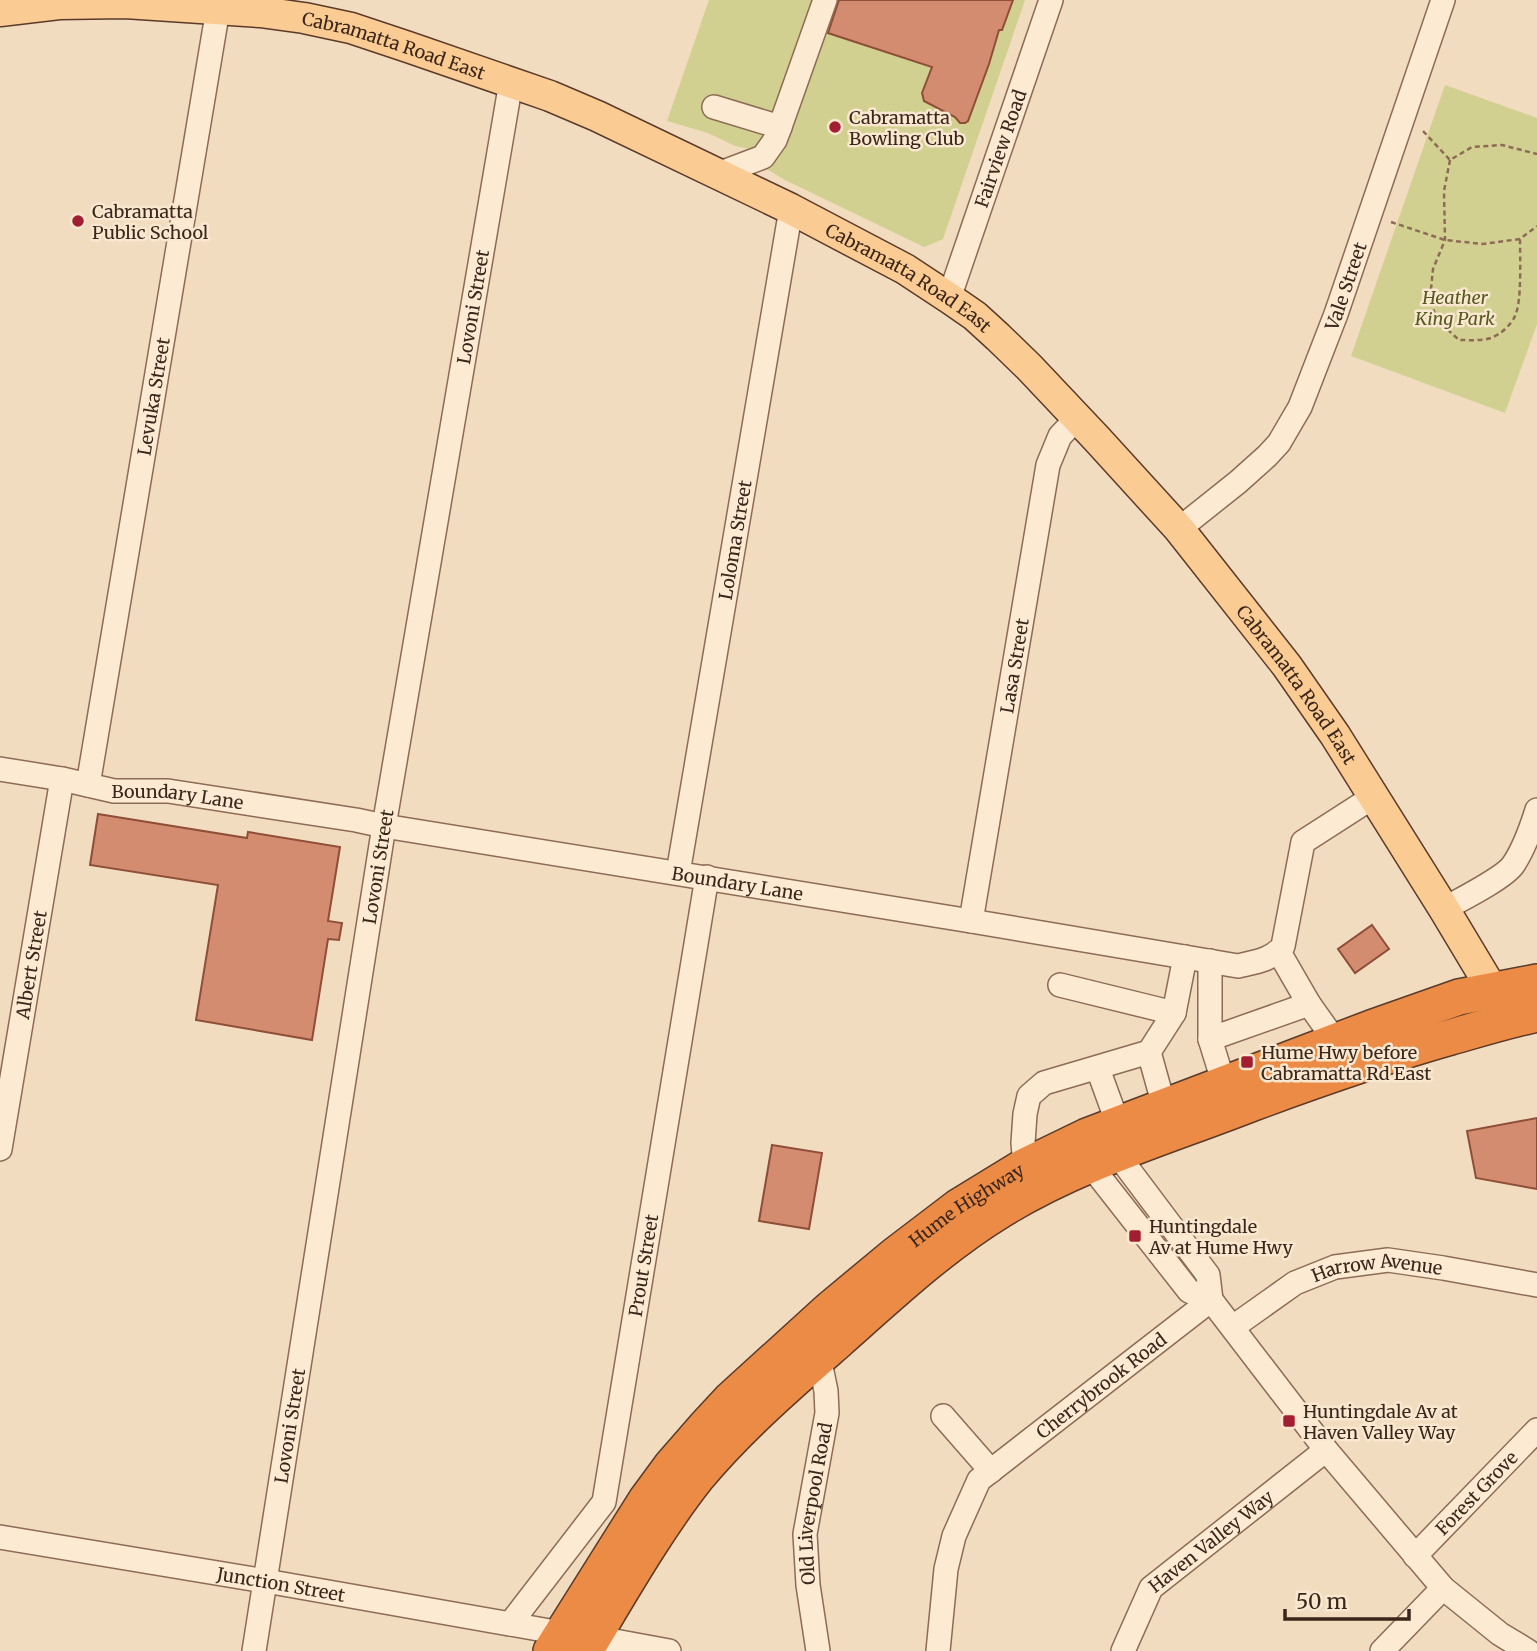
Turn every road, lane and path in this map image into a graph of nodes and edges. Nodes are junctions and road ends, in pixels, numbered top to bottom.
1 (825, 0) edge
2 (1051, 0) edge
3 (1444, 0) edge
4 (218, 9) junction
5 (0, 11) edge
6 (511, 82) junction
7 (714, 107) dead end
8 (780, 127) junction
9 (1423, 131) dead end
10 (1537, 154) edge
11 (1450, 160) junction
12 (718, 174) junction
13 (791, 209) junction
14 (1391, 222) dead end
15 (1537, 226) edge
16 (1520, 239) junction
17 (1445, 240) junction
18 (949, 298) junction
19 (1077, 418) junction
20 (1179, 529) junction
21 (0, 769) edge
22 (62, 779) junction
23 (88, 785) junction
24 (1373, 797) junction
25 (1537, 810) edge
26 (384, 827) junction
27 (678, 873) junction
28 (707, 877) junction
29 (1444, 909) junction
30 (971, 920) junction
31 (1279, 951) junction
32 (1185, 957) junction
33 (1209, 961) junction
34 (1537, 982) edge
35 (1060, 985) dead end
36 (1492, 989) junction
37 (1309, 1004) junction
38 (1174, 1013) junction
39 (1522, 1017) edge
40 (1210, 1039) junction
41 (1336, 1042) junction
42 (1149, 1052) junction
43 (1098, 1069) junction
44 (1224, 1084) junction
45 (1166, 1106) junction
46 (1109, 1148) junction
47 (0, 1149) edge
48 (1025, 1166) junction
49 (1537, 1285) edge
50 (1211, 1300) junction
51 (1233, 1327) junction
52 (820, 1357) junction
53 (943, 1416) dead end
54 (1537, 1430) edge
55 (1326, 1450) junction
56 (990, 1471) junction
57 (0, 1537) edge
58 (1415, 1556) junction
59 (264, 1581) junction
60 (1443, 1588) junction
61 (510, 1624) junction
62 (572, 1643) edge
63 (254, 1651) edge
64 (669, 1651) edge
65 (818, 1651) edge
66 (939, 1651) edge
67 (1123, 1651) edge
68 (1382, 1651) edge
69 (1528, 1651) edge

1 - 8 street
2 - 18 street, Fairview Road
3 - 20 street, Vale Street
4 - 5 main road, Cabramatta Road East
4 - 6 main road, Cabramatta Road East
4 - 23 street, Levuka Street
6 - 12 main road, Cabramatta Road East
6 - 26 street, Lovoni Street
7 - 8 street
8 - 12 street
9 - 11 path
10 - 11 path
11 - 17 path
12 - 13 main road, Cabramatta Road East
13 - 18 main road, Cabramatta Road East
13 - 27 street, Loloma Street
14 - 17 path
15 - 16 path
16 - 17 path
16 - 17 path
18 - 19 main road, Cabramatta Road East
19 - 20 main road, Cabramatta Road East
19 - 30 street, Lasa Street
20 - 24 main road, Cabramatta Road East
21 - 22 street, Boundary Lane
22 - 23 street, Boundary Lane
22 - 47 street, Albert Street
23 - 26 street, Boundary Lane
24 - 29 main road, Cabramatta Road East
24 - 31 street
25 - 29 street
26 - 27 street, Boundary Lane
26 - 59 street, Lovoni Street
27 - 28 street, Boundary Lane
28 - 30 street, Boundary Lane
28 - 61 street, Prout Street
29 - 36 main road, Cabramatta Road East
30 - 32 street, Boundary Lane
31 - 33 street, Boundary Lane
31 - 37 street
32 - 33 street, Boundary Lane
32 - 38 street
33 - 40 street
34 - 36 highway, Hume Highway
35 - 38 street
36 - 39 main road, Cabramatta Road East
36 - 41 highway, Hume Highway
37 - 40 street
37 - 41 street
38 - 42 street
39 - 46 highway, Hume Highway
40 - 44 street
41 - 44 highway, Hume Highway
42 - 43 street
42 - 45 street
43 - 46 street
43 - 48 street
44 - 45 highway, Hume Highway
45 - 46 highway, Hume Highway
46 - 48 highway, Hume Highway
46 - 50 street
46 - 52 highway, Hume Highway
48 - 62 highway, Hume Highway
49 - 51 street, Harrow Avenue
50 - 51 street
50 - 56 street, Cherrybrook Road
51 - 55 street
52 - 62 highway, Hume Highway
52 - 65 street, Old Liverpool Road
53 - 56 street
54 - 58 street, Forest Grove
55 - 58 street
55 - 67 street, Haven Valley Way
56 - 66 street, Cherrybrook Road
57 - 59 street, Junction Street
58 - 60 street
59 - 61 street, Junction Street
59 - 63 street, Lovoni Street
60 - 68 street
60 - 69 street
61 - 62 street, Junction Street
62 - 64 street, Junction Street

